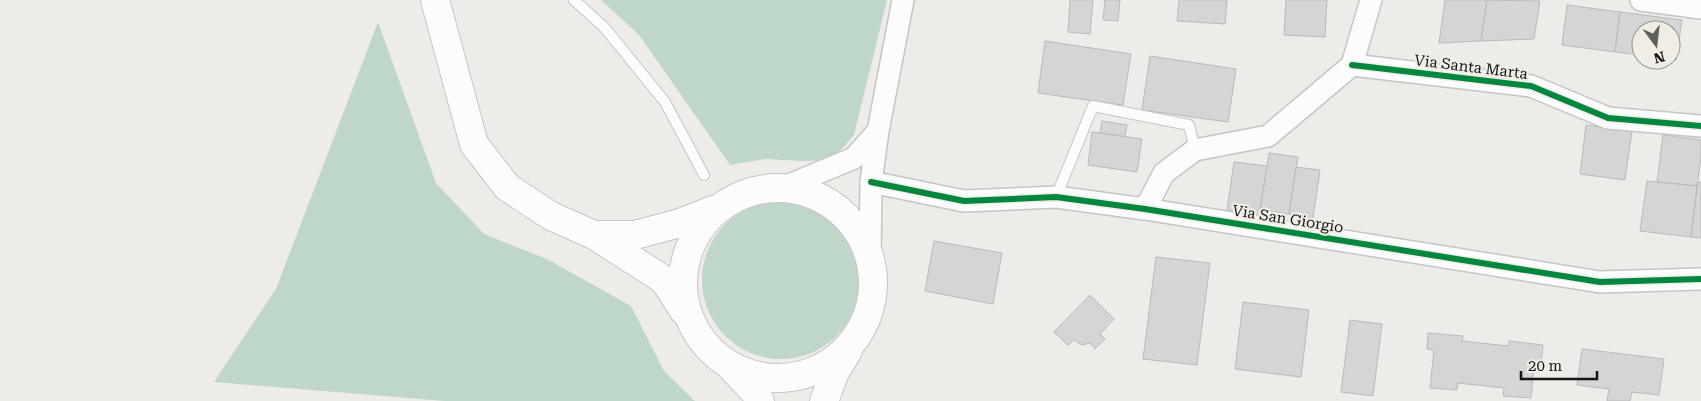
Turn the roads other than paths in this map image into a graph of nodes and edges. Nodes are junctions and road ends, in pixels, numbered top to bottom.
1 (435, 0) edge
2 (574, 0) edge
3 (902, 0) edge
4 (1371, 0) edge
5 (1641, 0) edge
6 (1701, 8) edge
7 (1352, 65) junction
8 (1701, 126) edge
9 (878, 131) junction
10 (1195, 150) junction
11 (704, 175) dead end
12 (871, 182) junction
13 (782, 188) junction
14 (1056, 197) junction
15 (717, 209) junction
16 (1145, 209) junction
17 (594, 235) junction
18 (870, 259) junction
19 (1701, 279) edge
20 (690, 321) junction
21 (853, 341) junction
22 (728, 364) junction
23 (760, 401) edge
24 (824, 401) edge

1 - 17 main road
2 - 11 lane
3 - 9 street
4 - 7 street
5 - 6 street
7 - 8 street, Via Santa Marta
7 - 10 street
9 - 12 street
9 - 13 street
10 - 14 lane
10 - 16 street
12 - 14 street, Via San Giorgio
12 - 18 street
13 - 15 main road
13 - 18 main road
14 - 16 street, Via San Giorgio
15 - 17 main road
15 - 20 main road
16 - 19 street, Via San Giorgio
17 - 20 main road
18 - 21 main road
20 - 22 main road
21 - 22 main road
21 - 24 main road
22 - 23 main road

